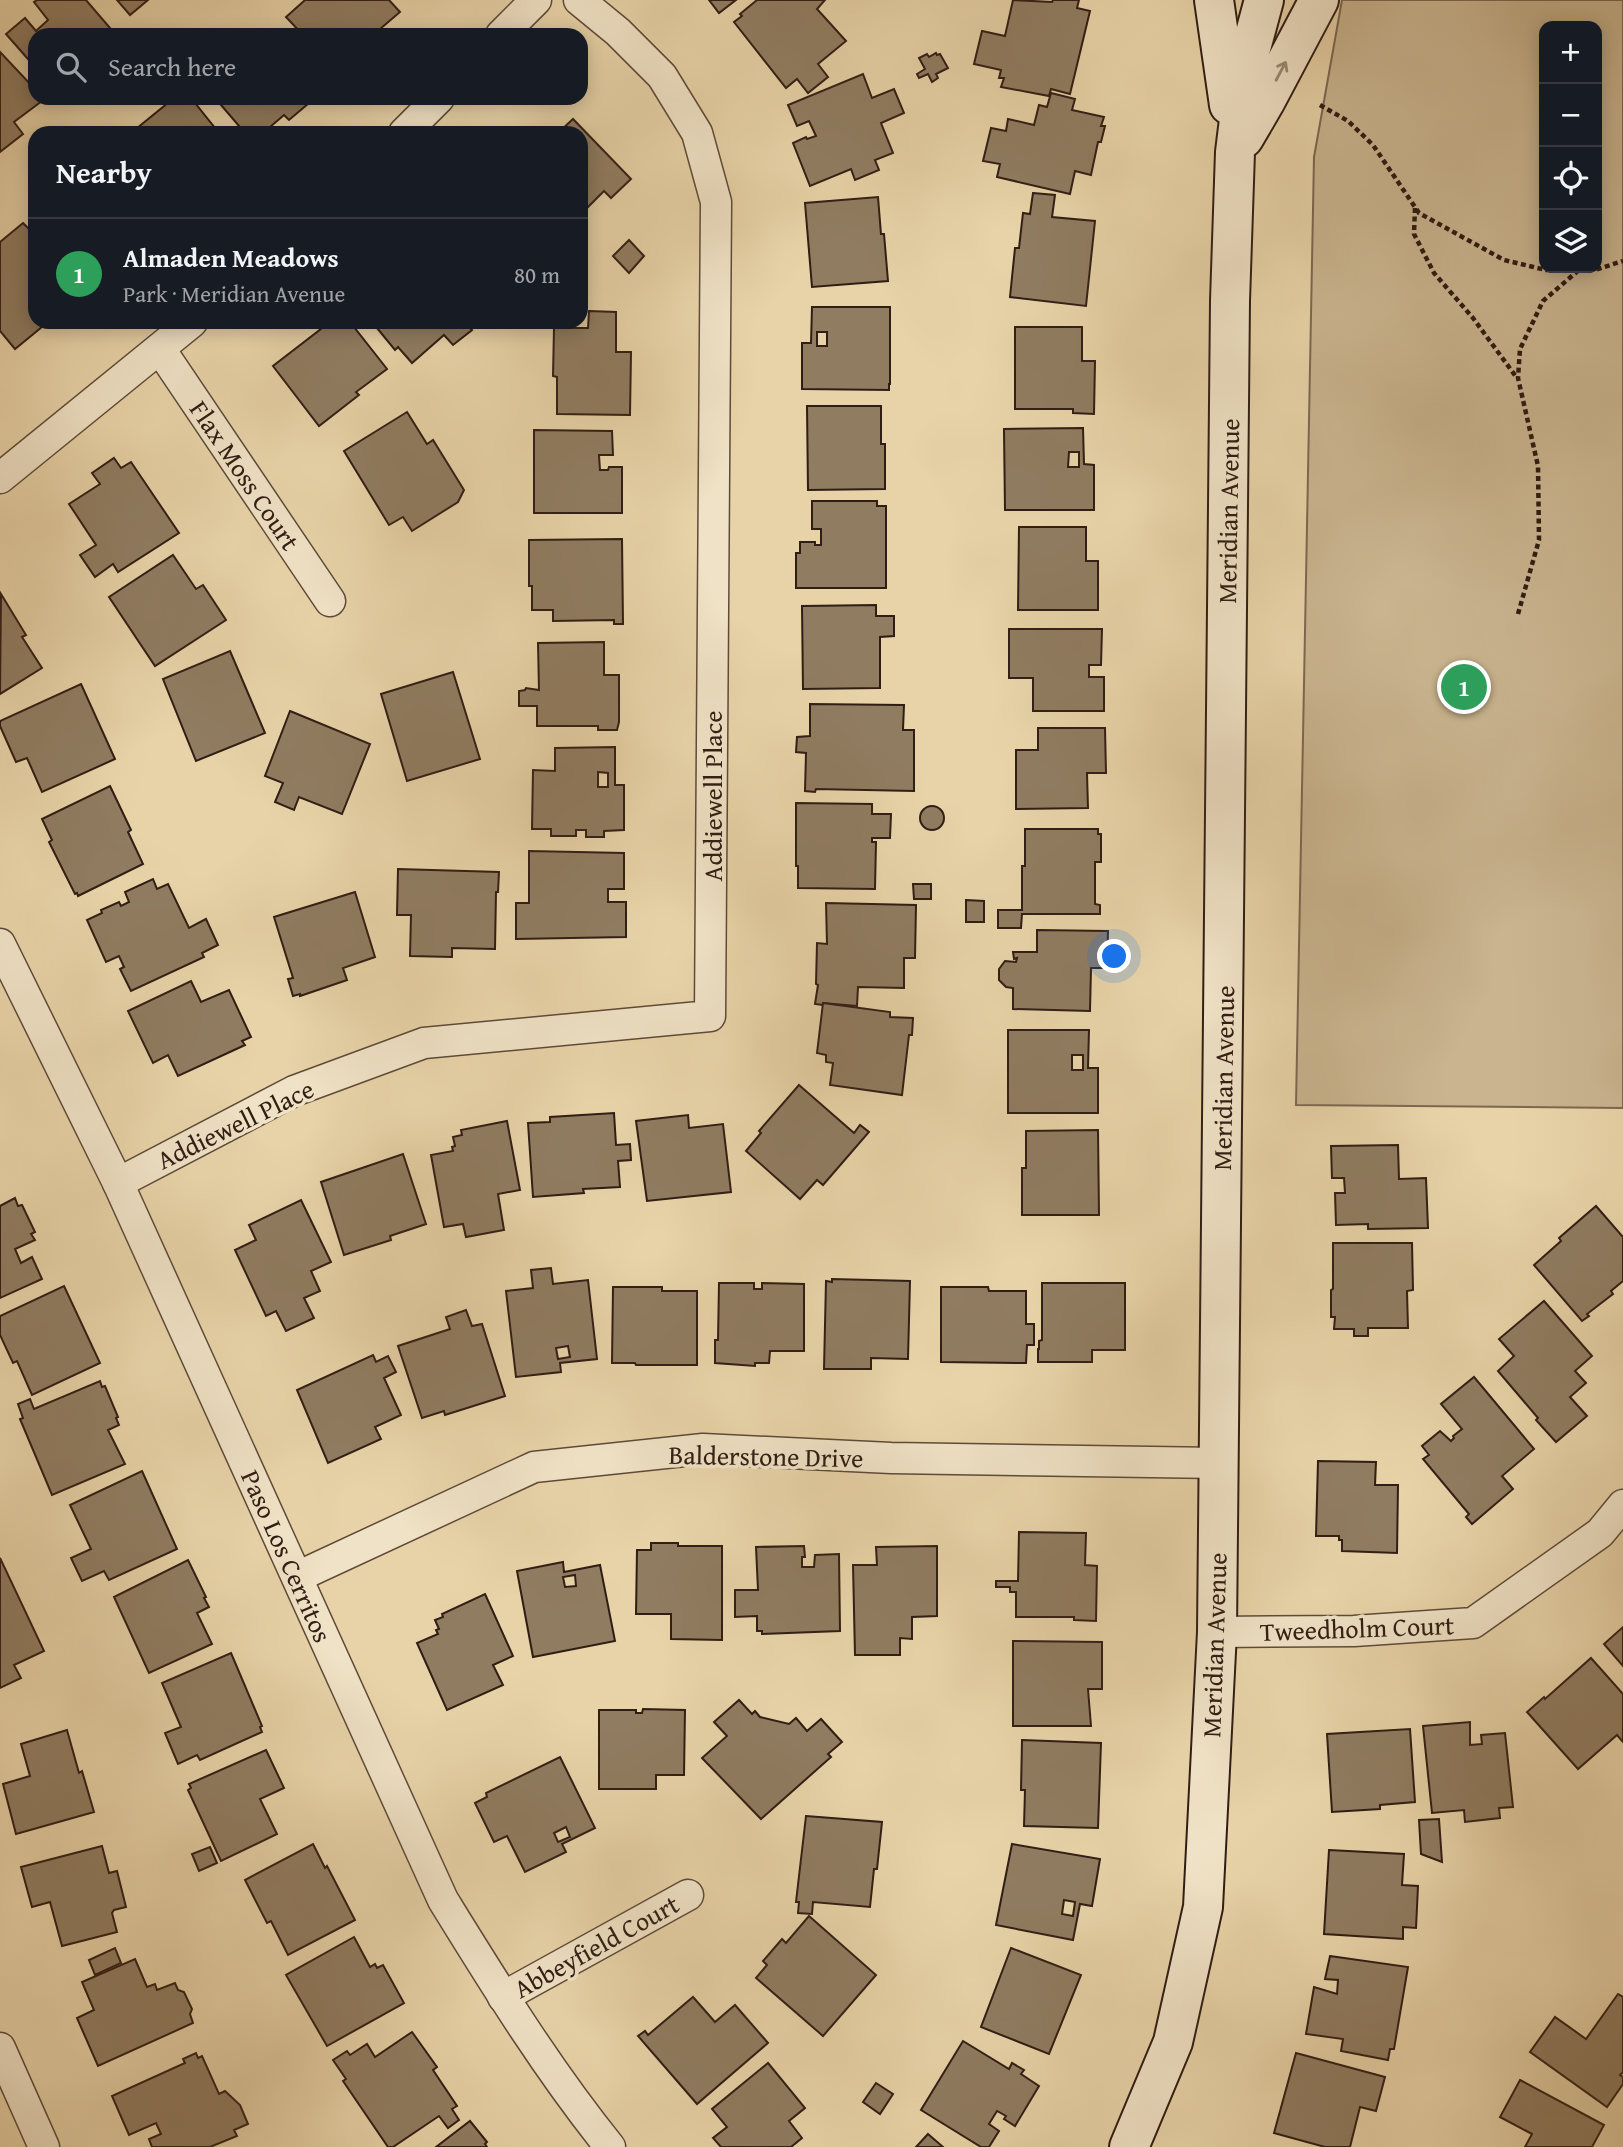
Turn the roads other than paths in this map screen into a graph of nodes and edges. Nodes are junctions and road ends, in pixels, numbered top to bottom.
1 (536, 0) edge
2 (579, 0) edge
3 (1214, 0) edge
4 (1264, 0) edge
5 (1319, 0) edge
6 (508, 28) edge
7 (432, 105) edge
8 (411, 126) edge
9 (1235, 152) junction
10 (184, 329) edge
11 (160, 349) junction
12 (0, 478) edge
13 (330, 601) dead end
14 (0, 944) edge
15 (118, 1183) junction
16 (1219, 1463) junction
17 (1623, 1505) edge
18 (297, 1577) junction
19 (1217, 1632) junction
20 (688, 1895) dead end
21 (503, 1997) junction
22 (0, 2048) edge
23 (44, 2147) edge
24 (610, 2147) edge
25 (1129, 2147) edge

1 - 6 street
2 - 15 street, Addiewell Place
3 - 9 street
4 - 9 street, Meridian Avenue
9 -> 5 street
7 - 8 street
9 - 16 street, Meridian Avenue
10 - 11 street
11 - 12 street
11 - 13 street, Flax Moss Court
14 - 15 street, Paso Los Cerritos
15 - 18 street, Paso Los Cerritos
16 - 18 street, Balderstone Drive
16 - 19 street, Meridian Avenue
17 - 19 street, Tweedholm Court
18 - 21 street, Paso Los Cerritos
19 - 25 street, Meridian Avenue
20 - 21 street, Abbeyfield Court
21 - 24 street, Paso Los Cerritos
22 - 23 street

